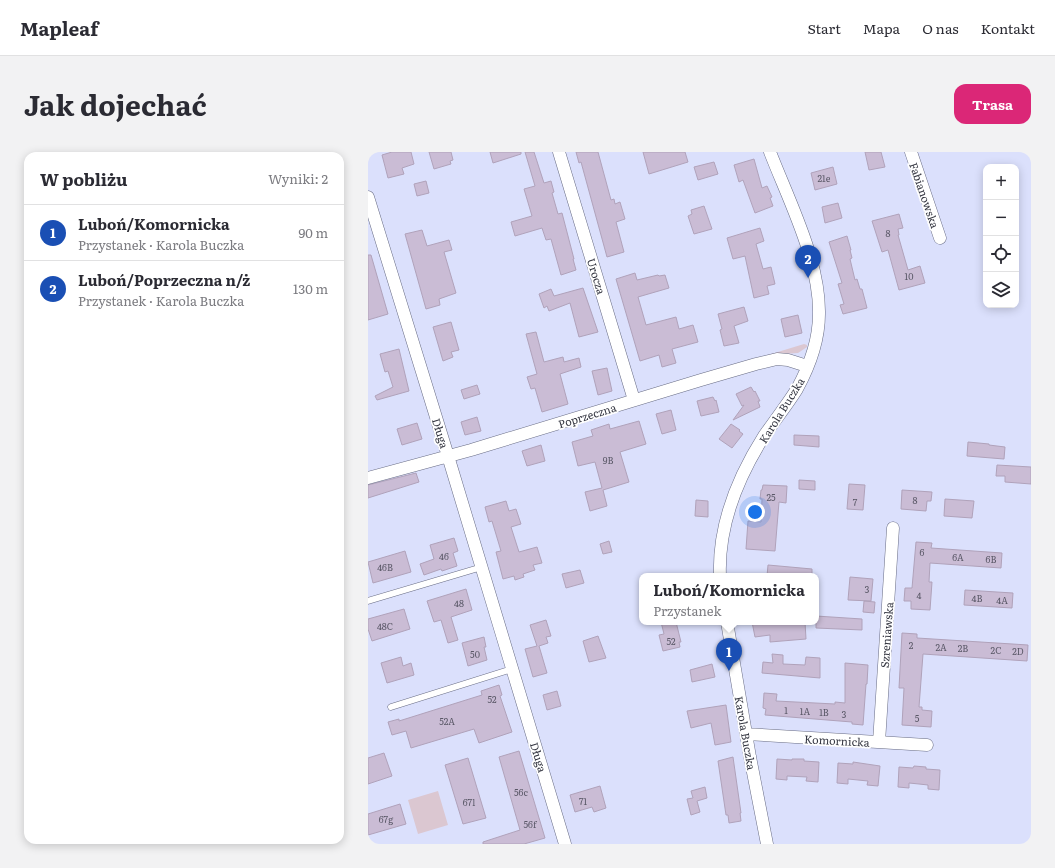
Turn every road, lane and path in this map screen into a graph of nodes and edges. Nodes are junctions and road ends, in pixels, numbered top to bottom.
1 (559, 152) edge
2 (770, 152) edge
3 (911, 152) edge
4 (368, 197) edge
5 (940, 238) dead end
6 (807, 366) junction
7 (634, 400) junction
8 (448, 456) junction
9 (368, 478) edge
10 (893, 528) dead end
11 (482, 567) junction
12 (720, 573) edge
13 (368, 601) edge
14 (728, 625) edge
15 (512, 669) junction
16 (391, 707) dead end
17 (746, 734) junction
18 (879, 742) junction
19 (927, 745) dead end
20 (565, 844) edge
21 (767, 844) edge

1 - 7 street, Urocza
2 - 6 street, Karola Buczka
3 - 5 street, Fabianowska
4 - 8 street, Długa
6 - 7 street, Poprzeczna
6 - 12 street, Karola Buczka
7 - 8 street, Poprzeczna
8 - 9 street, Poprzeczna
8 - 11 street, Długa
10 - 18 street, Szreniawska
11 - 13 lane
11 - 15 street, Długa
14 - 17 street, Karola Buczka
15 - 16 lane
15 - 20 street, Długa
17 - 18 street, Komornicka
17 - 21 street, Karola Buczka
18 - 19 street, Komornicka

